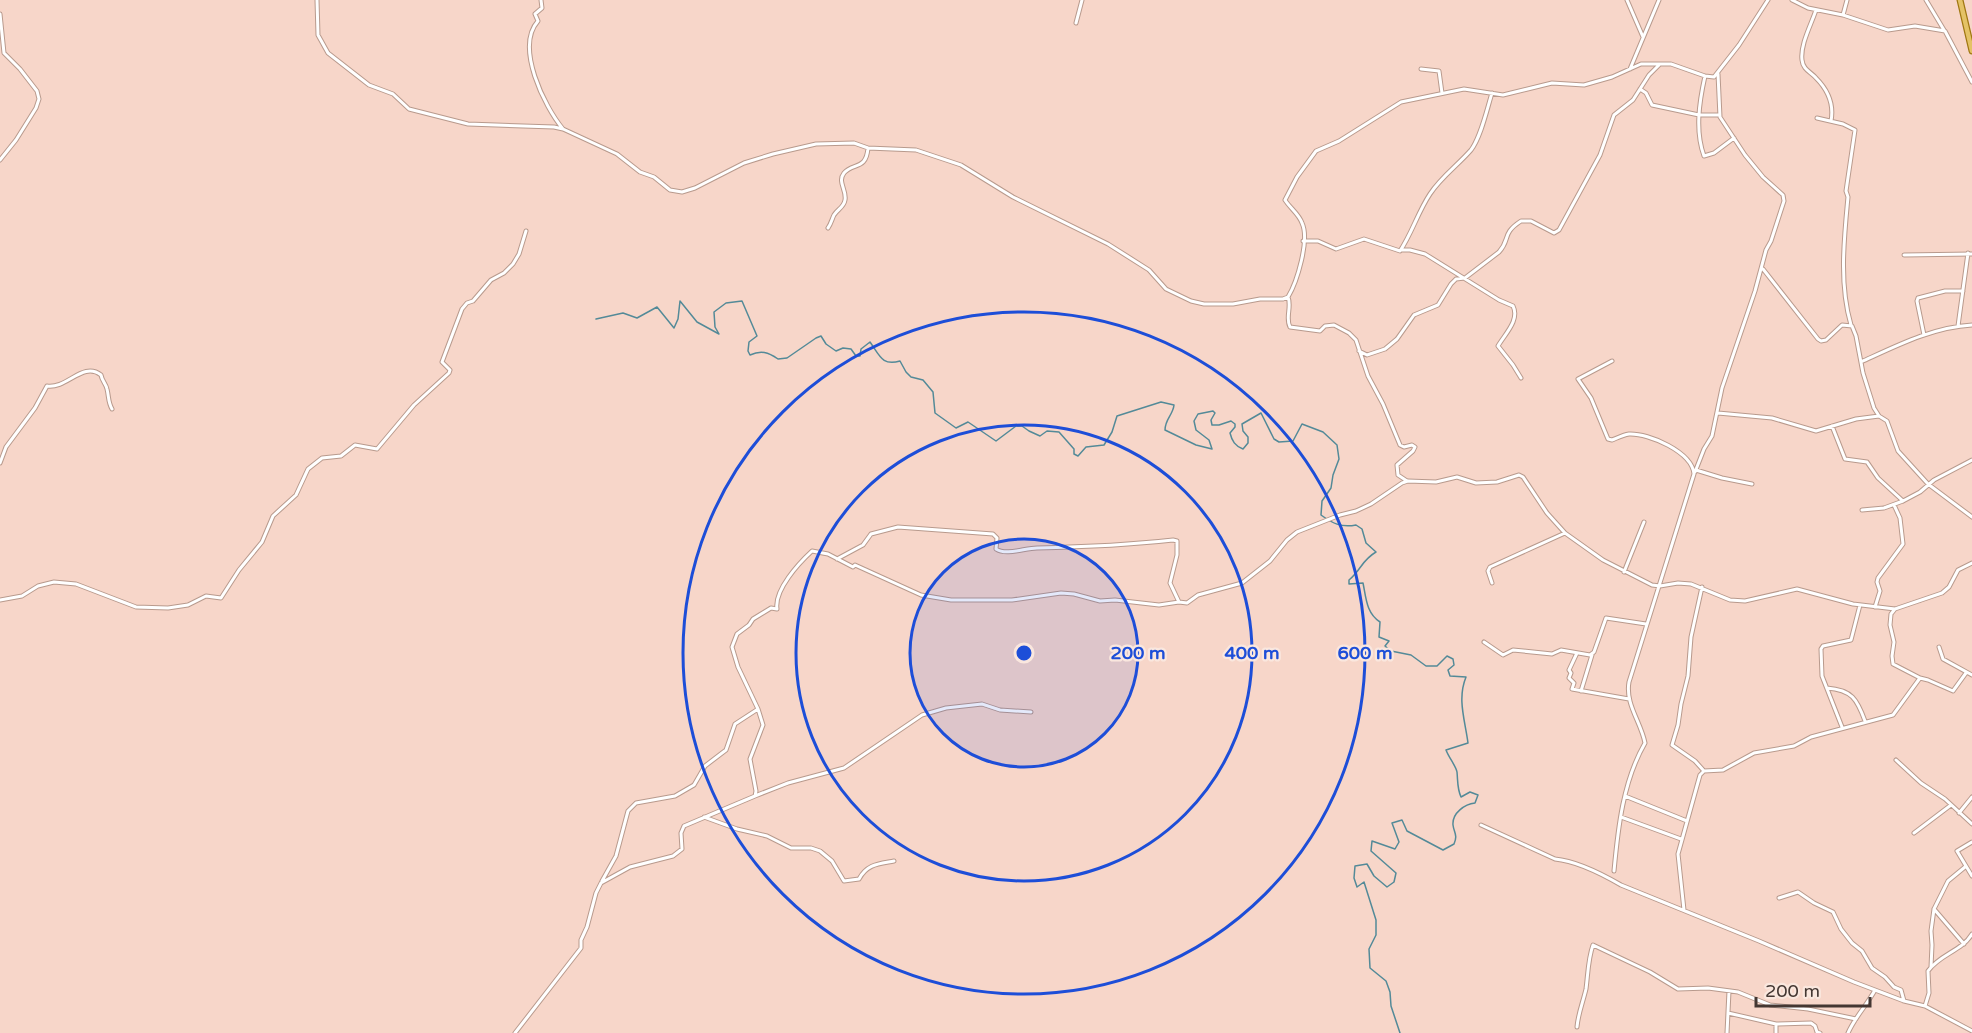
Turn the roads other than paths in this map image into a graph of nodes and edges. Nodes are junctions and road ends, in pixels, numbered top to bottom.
1 (317, 0) edge
2 (541, 0) edge
3 (1082, 0) edge
4 (1627, 0) edge
5 (1659, 0) edge
6 (1768, 0) edge
7 (1792, 0) edge
8 (1847, 0) edge
9 (1926, 0) edge
10 (1960, 0) edge
11 (1815, 10) junction
12 (0, 14) edge
13 (1843, 15) junction
14 (1076, 23) dead end
15 (1945, 31) junction
16 (1643, 38) junction
17 (1972, 51) edge
18 (1660, 64) junction
19 (1421, 69) dead end
20 (1630, 69) junction
21 (1718, 74) junction
22 (1705, 76) junction
23 (1972, 82) edge
24 (1640, 89) junction
25 (1442, 93) junction
26 (1492, 93) junction
27 (1719, 114) junction
28 (1699, 115) junction
29 (1817, 118) dead end
30 (1831, 121) junction
31 (563, 129) junction
32 (1734, 138) junction
33 (868, 148) junction
34 (0, 160) edge
35 (828, 228) dead end
36 (526, 231) dead end
37 (1303, 241) junction
38 (1401, 250) junction
39 (1970, 254) edge
40 (1904, 255) dead end
41 (1762, 267) junction
42 (1465, 278) junction
43 (1963, 291) junction
44 (1288, 297) junction
45 (1972, 325) edge
46 (1851, 326) junction
47 (1958, 326) junction
48 (1924, 335) junction
49 (1359, 351) junction
50 (1367, 355) junction
51 (1612, 361) dead end
52 (1860, 362) junction
53 (1363, 363) junction
54 (1521, 378) dead end
55 (112, 409) dead end
56 (1718, 413) junction
57 (1879, 416) junction
58 (1832, 425) junction
59 (1972, 460) edge
60 (0, 463) edge
61 (1695, 471) junction
62 (1408, 481) junction
63 (1752, 484) dead end
64 (1928, 484) junction
65 (1903, 501) junction
66 (1894, 505) junction
67 (1862, 510) dead end
68 (1972, 518) edge
69 (1644, 522) dead end
70 (1565, 533) junction
71 (837, 559) junction
72 (1972, 563) edge
73 (1624, 572) junction
74 (1492, 583) dead end
75 (1660, 586) junction
76 (1702, 587) junction
77 (0, 600) edge
78 (1179, 602) junction
79 (1860, 605) junction
80 (1875, 607) junction
81 (1889, 609) junction
82 (1895, 609) junction
83 (1891, 614) junction
84 (1646, 624) junction
85 (1484, 642) dead end
86 (1939, 647) dead end
87 (1577, 654) junction
88 (1592, 655) junction
89 (1966, 673) junction
90 (1972, 675) edge
91 (1920, 678) junction
92 (1827, 688) junction
93 (1581, 691) junction
94 (1629, 699) junction
95 (758, 709) junction
96 (1031, 712) dead end
97 (1865, 721) junction
98 (1842, 728) junction
99 (1896, 760) dead end
100 (1704, 771) junction
101 (755, 796) junction
102 (1625, 796) junction
103 (1972, 797) edge
104 (1951, 805) junction
105 (1959, 813) junction
106 (704, 817) junction
107 (1620, 817) junction
108 (1687, 821) junction
109 (1972, 824) edge
110 (1481, 825) dead end
111 (1914, 833) dead end
112 (1681, 839) junction
113 (1972, 842) edge
114 (894, 861) dead end
115 (1965, 867) junction
116 (1614, 872) dead end
117 (1972, 876) edge
118 (601, 883) junction
119 (1779, 898) dead end
120 (1934, 909) junction
121 (1684, 910) junction
122 (1972, 934) edge
123 (1964, 944) junction
124 (1932, 967) junction
125 (1875, 990) junction
126 (1729, 991) junction
127 (1904, 1001) junction
128 (1925, 1006) junction
129 (1728, 1013) junction
130 (1856, 1019) junction
131 (1776, 1024) junction
132 (1577, 1027) dead end
133 (1972, 1031) edge
134 (515, 1033) edge
135 (1727, 1033) edge
136 (1776, 1033) edge
137 (1820, 1033) edge
138 (1848, 1033) edge

1 - 31 street
2 - 31 street
3 - 14 street
4 - 16 street
5 - 16 street
6 - 21 street
7 - 11 street
8 - 13 street
9 - 15 street
10 - 17 main road
11 - 13 street
11 - 30 street
12 - 34 street
13 - 15 street
15 - 23 street
16 - 20 street
18 - 20 street
18 - 22 street
18 - 24 street
19 - 25 street
20 - 26 street
21 - 22 street
21 - 27 street
22 - 28 street
24 - 28 street
24 - 42 street
25 - 26 street
25 - 37 street
26 - 38 street
27 - 28 street
27 - 32 street
28 - 32 street
29 - 30 street
30 - 46 street
31 - 33 street
32 - 41 street
33 - 35 street
33 - 44 street
36 - 77 street
37 - 38 street
37 - 44 street
38 - 42 street
39 - 40 street
39 - 43 street
41 - 46 street
41 - 56 street
42 - 50 street
42 - 54 street
43 - 47 street
43 - 48 street
44 - 49 street
45 - 47 street
46 - 52 street
47 - 48 street
48 - 52 street
49 - 50 street
49 - 53 street
50 - 53 street
51 - 61 street
52 - 57 street
53 - 62 street
55 - 60 street
56 - 58 street
56 - 61 street
57 - 58 street
57 - 64 street
58 - 65 street
59 - 64 street
61 - 63 street
61 - 75 street
62 - 70 street
62 - 78 street
64 - 65 street
64 - 68 street
65 - 66 street
66 - 67 street
66 - 80 street
69 - 73 street
70 - 73 street
70 - 74 street
71 - 78 street
71 - 78 street
71 - 95 street
72 - 82 street
73 - 75 street
75 - 76 street
75 - 84 street
76 - 79 street
76 - 100 street
79 - 80 street
79 - 92 street
80 - 81 street
81 - 82 street
81 - 83 street
82 - 83 street
83 - 91 street
84 - 88 street
84 - 94 street
85 - 87 street
86 - 89 street
87 - 88 street
87 - 93 street
88 - 93 street
89 - 90 street
89 - 91 street
91 - 97 street
92 - 97 street
92 - 98 street
93 - 94 street
94 - 102 street
95 - 101 street
95 - 118 street
96 - 101 street
97 - 98 street
98 - 100 street
99 - 104 street
100 - 108 street
101 - 106 street
102 - 107 street
102 - 108 street
103 - 105 street
104 - 105 street
104 - 111 street
105 - 109 street
106 - 114 street
106 - 118 street
107 - 112 street
107 - 116 street
108 - 112 street
110 - 121 street
112 - 121 street
113 - 115 street
115 - 117 street
115 - 120 street
118 - 134 street
119 - 127 street
120 - 123 street
120 - 124 street
121 - 125 street
122 - 123 street
123 - 124 street
124 - 128 street
125 - 127 street
125 - 130 street
126 - 129 street
126 - 130 street
126 - 132 street
127 - 128 street
128 - 133 street
129 - 131 street
129 - 135 street
130 - 138 street
131 - 136 street
131 - 137 street

